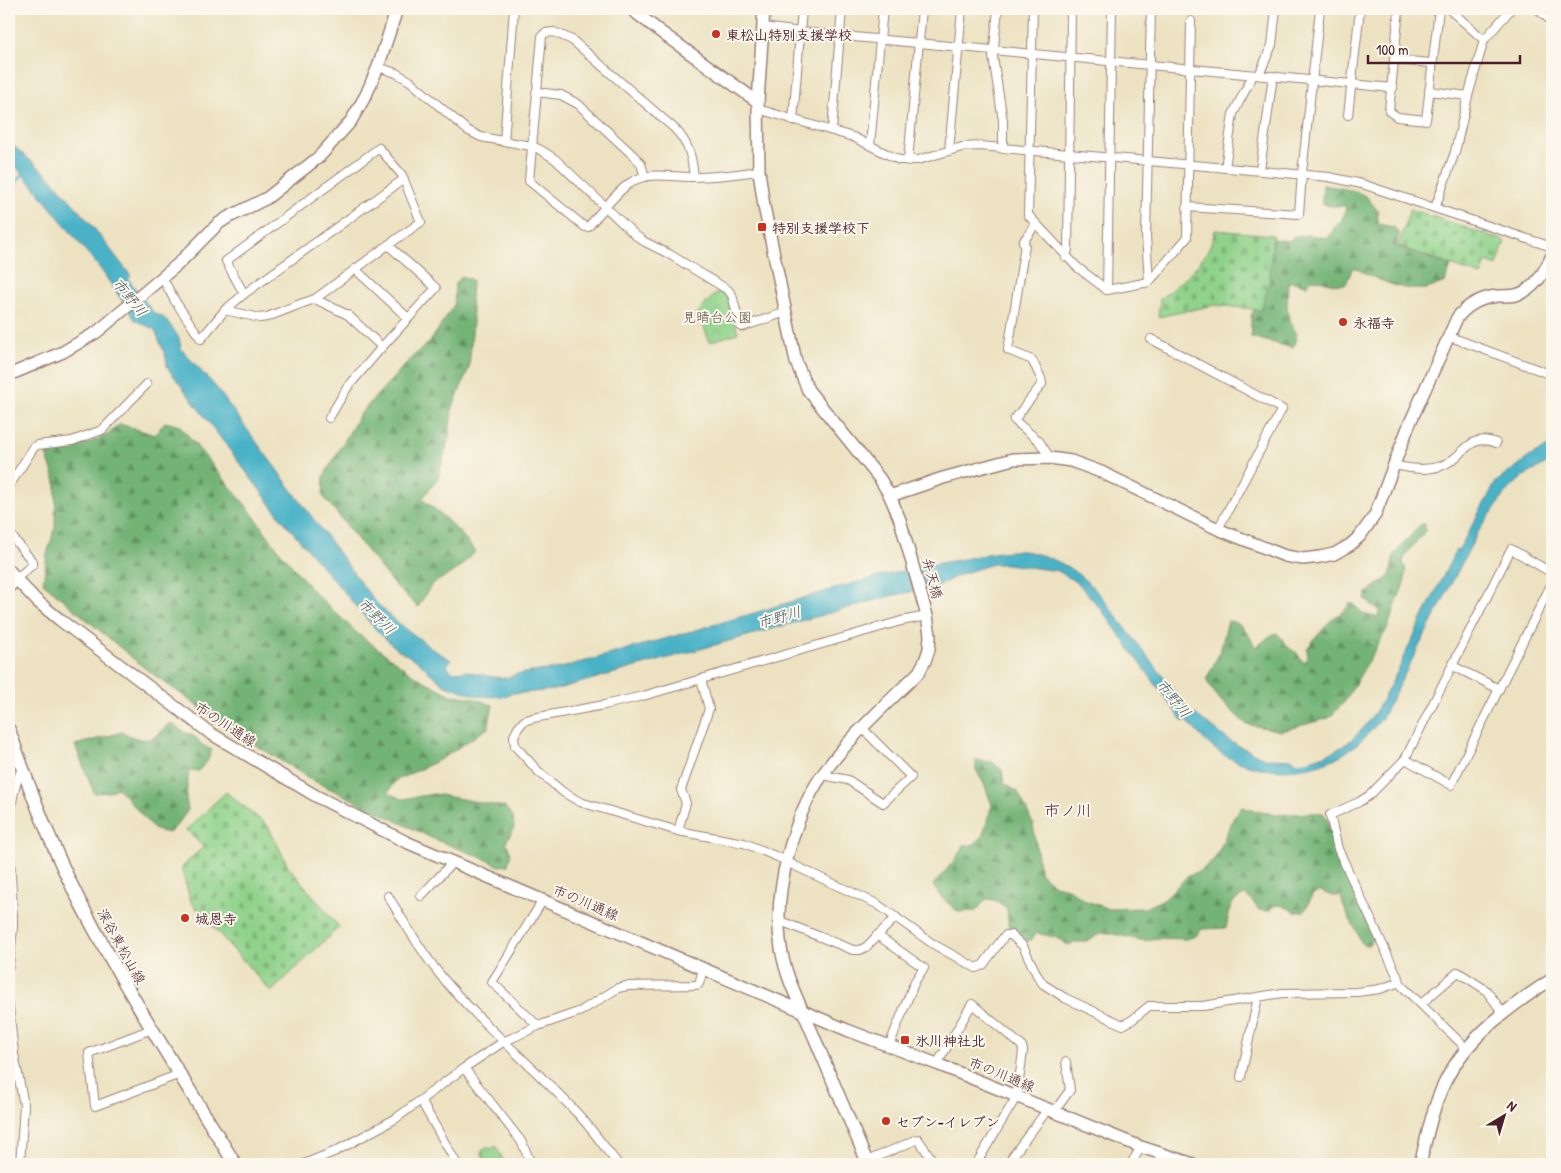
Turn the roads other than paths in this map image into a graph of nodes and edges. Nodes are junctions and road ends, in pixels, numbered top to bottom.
1 (397, 9) edge
2 (514, 9) edge
3 (631, 9) edge
4 (764, 9) edge
5 (802, 9) edge
6 (842, 9) edge
7 (883, 9) edge
8 (922, 9) edge
9 (962, 9) edge
10 (998, 9) edge
11 (1033, 9) edge
12 (1071, 9) edge
13 (1112, 9) edge
14 (1151, 9) edge
15 (1276, 9) edge
16 (1320, 9) edge
17 (1360, 9) edge
18 (1399, 9) edge
19 (1439, 9) edge
20 (1449, 9) edge
21 (1511, 9) edge
22 (1538, 9) edge
23 (1191, 21) dead end
24 (1552, 22) edge
25 (763, 27) junction
26 (801, 32) junction
27 (840, 35) junction
28 (880, 39) junction
29 (1484, 40) junction
30 (919, 44) junction
31 (959, 47) junction
32 (994, 51) junction
33 (1032, 54) junction
34 (1070, 58) junction
35 (1395, 60) junction
36 (1111, 62) junction
37 (1432, 63) junction
38 (1151, 65) junction
39 (378, 67) junction
40 (1190, 69) junction
41 (1256, 75) junction
42 (1273, 76) junction
43 (1312, 80) junction
44 (1352, 84) junction
45 (1393, 88) junction
46 (1429, 91) junction
47 (536, 92) junction
48 (1468, 96) junction
49 (758, 105) junction
50 (1348, 115) dead end
51 (793, 121) junction
52 (832, 130) junction
53 (504, 142) junction
54 (531, 146) junction
55 (870, 146) junction
56 (1003, 149) junction
57 (949, 151) junction
58 (1031, 152) junction
59 (1070, 155) junction
60 (1109, 158) junction
61 (908, 161) junction
62 (1149, 161) junction
63 (1188, 164) junction
64 (1225, 168) junction
65 (1260, 170) junction
66 (759, 171) junction
67 (1302, 174) junction
68 (645, 177) junction
69 (694, 177) junction
70 (404, 179) junction
71 (606, 207) junction
72 (1188, 207) junction
73 (1435, 208) junction
74 (1036, 224) junction
75 (388, 245) junction
76 (1552, 247) edge
77 (1552, 256) edge
78 (1066, 257) junction
79 (355, 269) junction
80 (158, 281) junction
81 (1149, 282) junction
82 (1107, 290) junction
83 (244, 294) junction
84 (315, 300) junction
85 (225, 310) junction
86 (786, 312) junction
87 (408, 318) junction
88 (1448, 336) junction
89 (1151, 339) dead end
90 (382, 348) junction
91 (9, 375) edge
92 (1552, 375) edge
93 (147, 384) dead end
94 (329, 418) dead end
95 (1496, 443) dead end
96 (1050, 458) junction
97 (1394, 465) junction
98 (9, 486) edge
99 (890, 496) junction
100 (1218, 529) junction
101 (9, 533) edge
102 (1552, 573) edge
103 (11, 579) edge
104 (1552, 583) edge
105 (927, 616) junction
106 (1453, 666) junction
107 (701, 679) junction
108 (1499, 689) junction
109 (863, 729) junction
110 (9, 730) edge
111 (1404, 759) junction
112 (22, 768) junction
113 (822, 775) junction
114 (678, 831) junction
115 (787, 861) junction
116 (453, 862) junction
117 (388, 896) dead end
118 (421, 896) dead end
119 (543, 900) junction
120 (896, 917) junction
121 (778, 920) junction
122 (877, 935) junction
123 (9, 966) edge
124 (703, 969) junction
125 (1552, 979) edge
126 (1400, 982) junction
127 (1258, 997) junction
128 (1421, 1004) junction
129 (9, 1007) edge
130 (804, 1012) junction
131 (1503, 1013) junction
132 (538, 1026) junction
133 (152, 1029) junction
134 (503, 1042) junction
135 (889, 1046) junction
136 (1467, 1049) junction
137 (11, 1054) edge
138 (1066, 1062) dead end
139 (937, 1064) junction
140 (464, 1068) junction
141 (180, 1074) junction
142 (1241, 1077) dead end
143 (1017, 1096) junction
144 (421, 1101) junction
145 (1051, 1110) junction
146 (1141, 1147) junction
147 (867, 1163) edge
148 (20, 1164) edge
149 (235, 1164) edge
150 (304, 1164) edge
151 (457, 1164) edge
152 (529, 1164) edge
153 (618, 1164) edge
154 (935, 1164) edge
155 (976, 1164) edge
156 (1020, 1164) edge
157 (1131, 1164) edge
158 (1193, 1164) edge
159 (1420, 1164) edge

1 - 39 street
2 - 53 street
3 - 49 street
4 - 25 street, 弁天橋
5 - 26 street
6 - 27 street
7 - 28 street
8 - 30 street
9 - 31 street
10 - 32 street
11 - 33 street
12 - 34 street
13 - 36 street
14 - 38 street
15 - 41 street
16 - 43 street
17 - 44 street
18 - 35 street
19 - 37 street
20 - 29 street
21 - 29 street
22 - 24 street
23 - 40 street
25 - 26 street
25 - 49 street, 弁天橋
26 - 27 street
26 - 51 street
27 - 28 street
27 - 52 street
28 - 30 street
28 - 55 street
29 - 48 street
30 - 31 street
30 - 61 street
31 - 32 street
31 - 57 street
32 - 33 street
32 - 56 street
33 - 34 street
33 - 58 street
34 - 36 street
34 - 59 street
35 - 37 street
35 - 45 street
36 - 38 street
36 - 60 street
37 - 46 street
38 - 40 street
38 - 62 street
39 - 53 street
39 - 80 street
40 - 41 street
40 - 63 street
41 - 42 street
41 - 64 street
42 - 43 street
42 - 65 street
43 - 44 street
43 - 67 street
44 - 45 street
44 - 50 street
45 - 46 street
46 - 48 street
47 - 54 street
47 - 68 street
47 - 69 street
48 - 73 street
49 - 51 street
49 - 66 street, 弁天橋
51 - 52 street
52 - 55 street
53 - 54 street
54 - 71 street
54 - 71 street
55 - 61 street
56 - 57 street
56 - 58 street
57 - 61 street
58 - 59 street
58 - 74 street
59 - 60 street
59 - 78 street
60 - 62 street
60 - 82 street
62 - 63 street
62 - 81 street
63 - 64 street
63 - 72 street
64 - 65 street
65 - 67 street
66 - 69 street
66 - 86 street, 弁天橋
67 - 72 street
67 - 73 street
68 - 69 street
68 - 71 street
70 - 75 street
70 - 83 street
70 - 83 street
71 - 86 street
72 - 81 street
73 - 76 street
74 - 78 street
74 - 96 street
75 - 79 street
75 - 87 street
77 - 88 street
78 - 82 street
79 - 84 street
79 - 87 street
80 - 85 street
80 - 91 street
81 - 82 street
83 - 85 street
84 - 85 street
84 - 90 street
86 - 99 street, 弁天橋
87 - 90 street
88 - 92 street
88 - 97 street
89 - 100 street
90 - 94 street
93 - 98 street
95 - 97 street
96 - 99 street
96 - 100 street
97 - 100 street
99 - 105 street, 弁天橋
101 - 103 street
102 - 106 street
103 - 116 street, 市の川通線
104 - 108 street
105 - 107 street
105 - 109 street, 弁天橋
106 - 108 street
106 - 111 street
107 - 114 street
107 - 114 street
108 - 111 street
109 - 113 street, 弁天橋
109 - 113 street
110 - 112 main road, 深谷東松山線
111 - 126 street
112 - 123 street
112 - 133 main road, 深谷東松山線
113 - 115 street, 弁天橋
114 - 115 street
115 - 120 street
115 - 121 street, 弁天橋
116 - 118 street
116 - 119 street, 市の川通線
117 - 134 street
119 - 124 street, 市の川通線
119 - 132 street
120 - 122 street
120 - 127 street
121 - 122 street
121 - 130 street, 弁天橋
122 - 135 street
124 - 130 street, 市の川通線
124 - 132 street
125 - 131 street
126 - 127 street
126 - 128 street
127 - 142 street
128 - 131 street
128 - 136 street
129 - 137 street
130 - 135 street, 市の川通線
130 - 147 street, 弁天橋
131 - 136 street
132 - 134 street
133 - 141 main road, 深谷東松山線
133 - 141 street
134 - 140 street
134 - 153 street
135 - 139 street, 市の川通線
136 - 159 street
137 - 148 street
138 - 145 street
139 - 143 street, 市の川通線
139 - 143 street
140 - 144 street
140 - 152 street
141 - 149 main road, 深谷東松山線
143 - 145 street, 市の川通線
143 - 155 street
144 - 150 street
144 - 151 street
145 - 146 street, 市の川通線
145 - 156 street
146 - 157 street
146 - 158 street, 市の川通線
147 - 154 street

